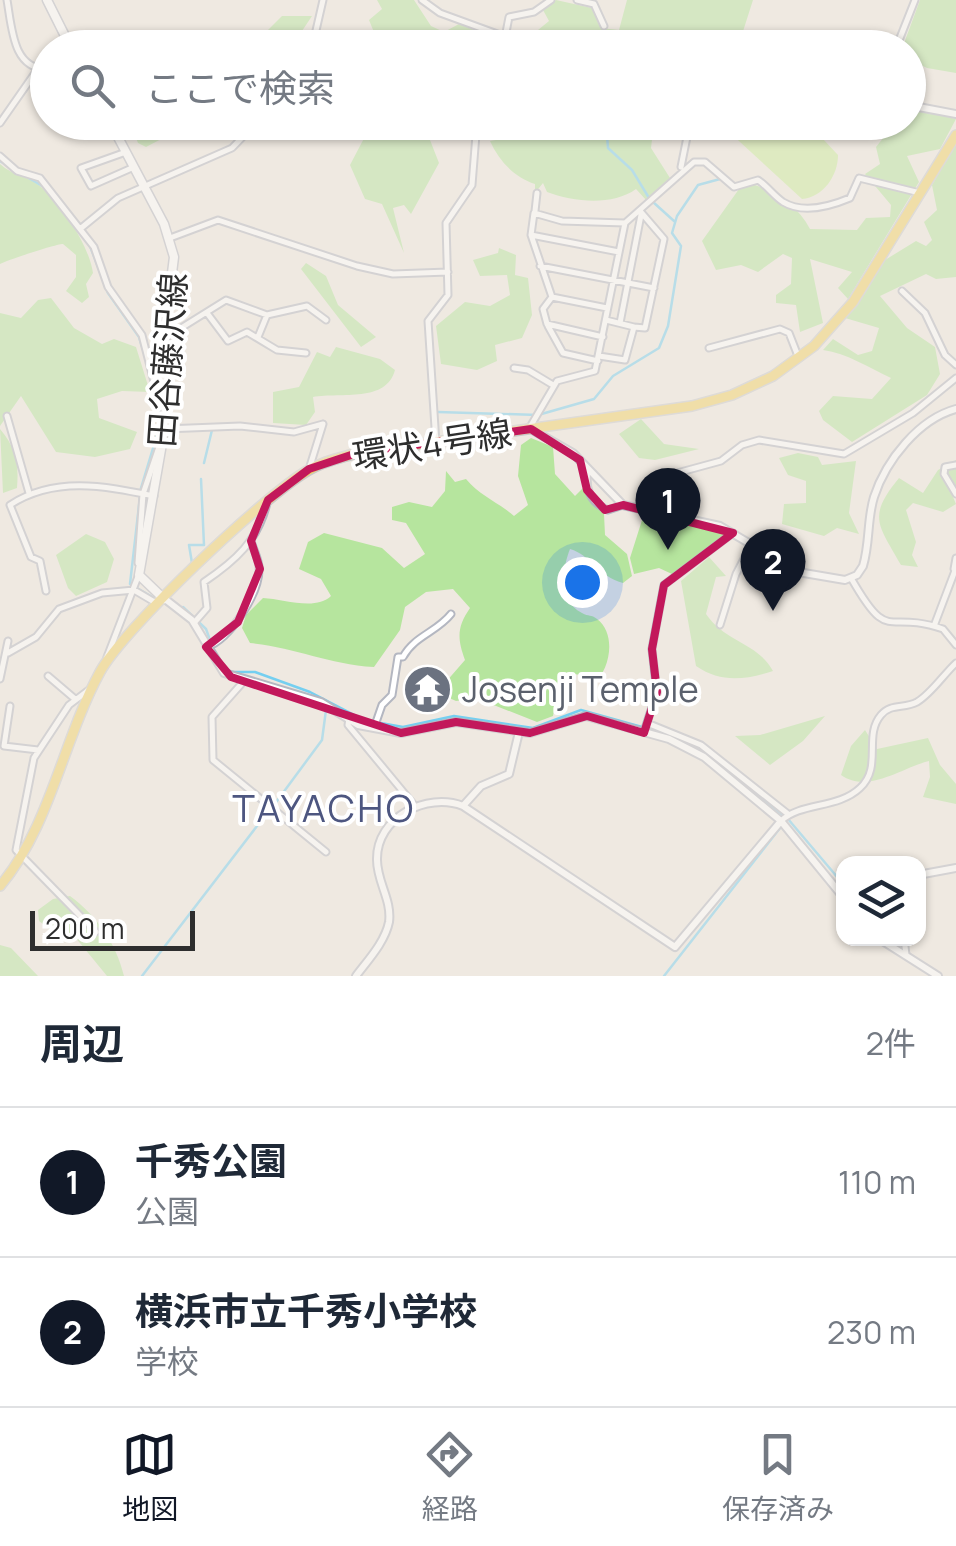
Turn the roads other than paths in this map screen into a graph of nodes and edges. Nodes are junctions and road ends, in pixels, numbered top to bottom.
1 (8, 0) edge
2 (323, 0) edge
3 (422, 0) edge
4 (550, 0) edge
5 (577, 0) edge
6 (915, 0) edge
7 (48, 1) edge
8 (0, 9) edge
9 (9, 9) junction
10 (604, 26) dead end
11 (62, 30) edge
12 (316, 30) edge
13 (487, 30) edge
14 (506, 30) edge
15 (903, 30) edge
16 (30, 66) edge
17 (30, 80) edge
18 (926, 109) edge
19 (956, 114) edge
20 (0, 124) edge
21 (956, 134) edge
22 (120, 140) edge
23 (240, 140) edge
24 (476, 140) edge
25 (686, 140) edge
26 (126, 152) junction
27 (0, 156) edge
28 (134, 167) junction
29 (680, 170) junction
30 (145, 188) junction
31 (920, 193) junction
32 (537, 194) dead end
33 (535, 210) junction
34 (640, 213) junction
35 (625, 223) junction
36 (80, 229) junction
37 (530, 234) junction
38 (170, 238) junction
39 (619, 252) junction
40 (540, 266) junction
41 (448, 272) junction
42 (614, 280) junction
43 (628, 283) junction
44 (654, 288) junction
45 (902, 290) dead end
46 (552, 297) junction
47 (608, 308) junction
48 (206, 312) junction
49 (267, 315) junction
50 (326, 320) dead end
51 (606, 320) junction
52 (620, 323) junction
53 (548, 326) junction
54 (634, 327) junction
55 (258, 337) junction
56 (602, 337) junction
57 (163, 341) junction
58 (708, 348) dead end
59 (306, 353) dead end
60 (146, 354) junction
61 (598, 358) junction
62 (798, 359) junction
63 (956, 364) edge
64 (514, 368) dead end
65 (956, 378) edge
66 (162, 381) junction
67 (554, 385) junction
68 (956, 408) edge
69 (7, 416) dead end
70 (165, 429) junction
71 (531, 429) junction
72 (436, 443) junction
73 (163, 445) junction
74 (956, 464) edge
75 (310, 469) junction
76 (588, 469) junction
77 (29, 493) junction
78 (141, 493) junction
79 (956, 494) edge
80 (156, 496) junction
81 (268, 500) junction
82 (624, 505) junction
83 (634, 509) junction
84 (733, 533) junction
85 (252, 541) junction
86 (751, 545) junction
87 (956, 558) edge
88 (955, 568) edge
89 (851, 578) junction
90 (136, 585) junction
91 (46, 591) dead end
92 (162, 602) junction
93 (451, 614) dead end
94 (197, 620) junction
95 (720, 625) dead end
96 (934, 626) junction
97 (8, 642) dead end
98 (956, 644) edge
99 (211, 646) junction
100 (8, 653) junction
101 (106, 663) junction
102 (954, 666) edge
103 (48, 676) dead end
104 (0, 679) edge
105 (244, 680) junction
106 (92, 688) junction
107 (75, 699) junction
108 (10, 706) dead end
109 (349, 719) junction
110 (647, 723) junction
111 (375, 724) junction
112 (518, 732) junction
113 (644, 732) junction
114 (38, 750) junction
115 (414, 806) junction
116 (463, 806) junction
117 (785, 821) junction
118 (326, 852) dead end
119 (20, 856) junction
120 (956, 868) edge
121 (926, 874) edge
122 (0, 886) edge
123 (836, 886) edge
124 (96, 932) dead end
125 (890, 946) edge
126 (905, 946) edge
127 (906, 957) junction
128 (356, 976) edge
129 (938, 976) edge

1 - 9 street
2 - 12 street
3 - 13 street
4 - 14 street
5 - 10 street
6 - 15 street
7 - 11 main road
8 - 9 street
9 - 16 street
17 - 20 street
18 - 19 street
21 - 31 main road, 環状4号線
22 - 26 main road, 田谷藤沢線
23 - 30 street
24 - 41 street
25 - 29 street
26 - 28 main road, 田谷藤沢線
26 - 28 street
27 - 36 street
28 - 30 main road, 田谷藤沢線
29 - 31 street
29 - 34 street
30 - 36 street
30 - 38 main road, 田谷藤沢線
31 - 62 main road, 環状4号線
32 - 33 street
33 - 35 street
33 - 37 street
34 - 35 street
34 - 43 street
34 - 44 street
35 - 39 street
36 - 60 street
37 - 39 street
37 - 40 street
38 - 41 street
38 - 57 main road, 田谷藤沢線
39 - 42 street
40 - 42 street
40 - 46 street
41 - 72 street
42 - 43 street
42 - 47 street
43 - 44 street
43 - 52 street
44 - 54 street
45 - 63 street
46 - 47 street
46 - 53 street
47 - 51 street
48 - 49 street
48 - 55 street
48 - 57 street
49 - 50 street
49 - 55 street
51 - 52 street
51 - 56 street
52 - 54 street
53 - 56 street
53 - 61 street
54 - 61 street
55 - 59 street
56 - 61 street
57 - 60 street
57 - 66 main road, 田谷藤沢線
58 - 62 street
60 - 66 street
61 - 67 street
62 - 71 main road, 環状4号線
64 - 67 street
65 - 83 street
66 - 70 main road, 田谷藤沢線
67 - 71 street
68 - 89 street
69 - 77 street
70 - 73 main road, 田谷藤沢線
70 - 75 street
71 - 72 main road, 環状4号線
71 - 76 street
72 - 75 main road, 環状4号線
73 - 78 street
73 - 80 main road, 田谷藤沢線
74 - 79 street
75 - 81 main road, 環状4号線
76 - 82 street
76 - 82 street
77 - 78 street
77 - 91 street
78 - 80 street
78 - 90 street
80 - 90 main road, 田谷藤沢線
81 - 85 street
81 - 92 main road, 環状4号線
82 - 83 street
83 - 84 street
84 - 86 street
84 - 110 street
85 - 94 street
85 - 99 street
86 - 89 street
86 - 95 street
87 - 88 street
88 - 96 street
89 - 96 street
90 - 92 main road
90 - 92 street
90 - 100 street
90 - 101 street
92 - 94 street
92 - 101 main road, 環状4号線
93 - 111 street
94 - 99 street
96 - 98 street
97 - 100 street
99 - 105 street
100 - 104 street
101 - 106 main road, 環状4号線
102 - 117 street
103 - 107 street
105 - 109 street
105 - 118 street
106 - 107 street
106 - 119 main road, 環状4号線
107 - 114 street
108 - 114 street
109 - 111 street
109 - 115 street
110 - 113 street
110 - 117 street
111 - 112 street
112 - 113 street
112 - 116 street
113 - 117 street
114 - 119 street
115 - 116 street
115 - 128 street
116 - 117 street
117 - 123 street
119 - 122 main road, 環状4号線
119 - 124 street
120 - 121 street
125 - 127 street
126 - 127 street
127 - 129 street

